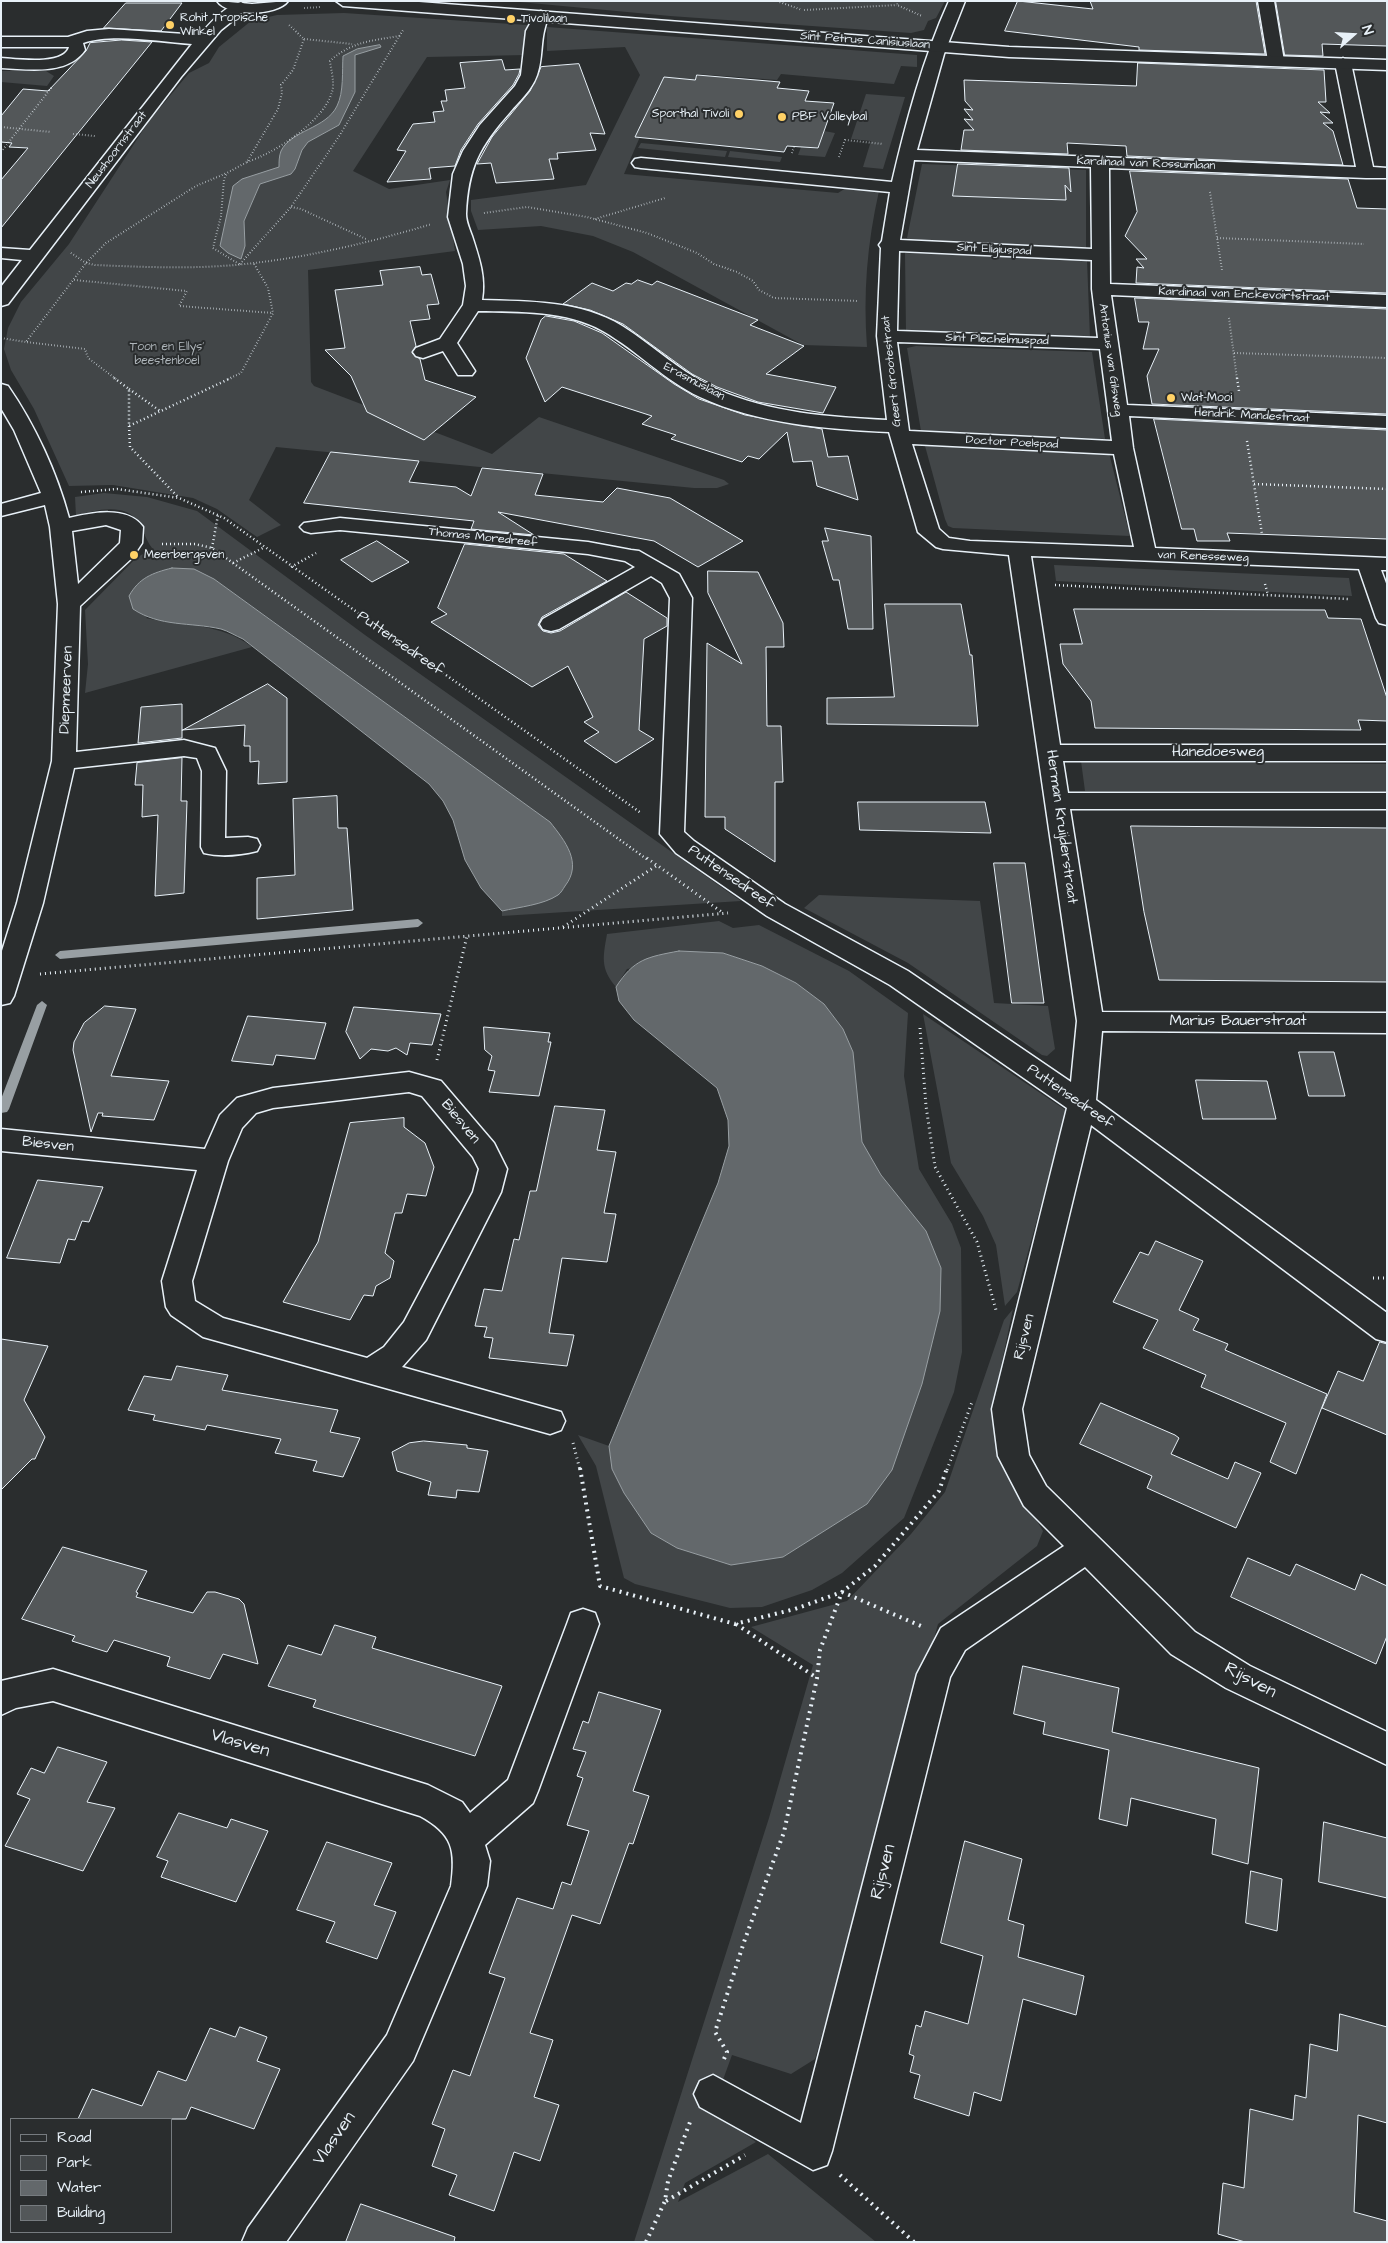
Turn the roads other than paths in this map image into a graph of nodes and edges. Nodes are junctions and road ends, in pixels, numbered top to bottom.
1 (224, 1) edge
2 (281, 1) edge
3 (344, 1) edge
4 (957, 1) edge
5 (1266, 1) edge
6 (241, 7) junction
7 (541, 16) junction
8 (203, 40) junction
9 (1, 42) edge
10 (69, 42) junction
11 (939, 46) junction
12 (1276, 61) junction
13 (1343, 63) junction
14 (1, 64) edge
15 (1387, 65) edge
16 (907, 150) junction
17 (1100, 162) junction
18 (642, 163) dead end
19 (1366, 172) junction
20 (1387, 173) edge
21 (898, 188) junction
22 (888, 245) junction
23 (39, 251) junction
24 (1, 253) edge
25 (1099, 255) junction
26 (1101, 289) junction
27 (1, 300) edge
28 (1387, 301) edge
29 (472, 305) junction
30 (886, 336) junction
31 (447, 344) junction
32 (1107, 344) junction
33 (423, 352) dead end
34 (465, 371) dead end
35 (1, 390) edge
36 (1117, 410) junction
37 (1387, 422) edge
38 (899, 432) junction
39 (1123, 448) junction
40 (54, 496) junction
41 (1, 510) edge
42 (61, 527) junction
43 (311, 527) dead end
44 (1019, 549) junction
45 (1146, 555) junction
46 (1377, 564) edge
47 (651, 567) junction
48 (69, 604) junction
49 (1384, 609) edge
50 (551, 624) dead end
51 (1050, 753) junction
52 (1387, 753) edge
53 (64, 761) junction
54 (1057, 801) junction
55 (1387, 801) edge
56 (678, 841) joint
57 (248, 845) dead end
58 (3, 986) edge
59 (1090, 1021) junction
60 (1387, 1023) edge
61 (1082, 1104) junction
62 (1, 1140) edge
63 (214, 1161) junction
64 (1387, 1330) edge
65 (370, 1371) junction
66 (550, 1421) road end
67 (1085, 1549) junction
68 (583, 1624) dead end
69 (1, 1699) edge
70 (1387, 1749) edge
71 (466, 1839) junction
72 (712, 2094) road end
73 (262, 2242) edge

1 - 6 street
2 - 6 street
3 - 7 street, Sint Petrus Canisiuslaan
4 - 11 street, Geert Grootestraat
5 - 12 street
6 - 8 street, Neushoornstraat
7 - 11 street, Sint Petrus Canisiuslaan
7 - 29 street
8 - 10 street
8 - 23 street, Neushoornstraat
9 - 10 street
10 - 14 street
11 - 12 street, Sint Petrus Canisiuslaan
11 - 16 street, Geert Grootestraat
12 - 13 street, Sint Petrus Canisiuslaan
13 - 15 street, Sint Petrus Canisiuslaan
13 - 19 street
16 - 17 street, Kardinaal van Rossumlaan
16 - 21 street, Geert Grootestraat
17 - 19 street, Kardinaal van Rossumlaan
17 - 25 street, Antonius van Gilsweg
18 - 21 street
19 - 20 street, Kardinaal van Rossumlaan
21 - 22 street, Geert Grootestraat
22 - 25 street, Sint Eligiuspad
22 - 30 street, Geert Grootestraat
23 - 24 street
23 - 27 street, Neushoornstraat
25 - 26 street, Antonius van Gilsweg
26 - 28 street, Kardinaal van Enckevoirtstraat
26 - 32 street, Antonius van Gilsweg
29 - 31 street
29 - 38 street, Erasmuslaan
30 - 32 street, Sint Plechelmuspad
30 - 38 street, Geert Grootestraat
31 - 33 street
31 - 34 street
32 - 36 street, Antonius van Gilsweg
35 - 40 street, Diepmeerven
36 - 37 street, Hendrik Mandestraat
36 - 39 street, Antonius van Gilsweg
38 - 39 street, Doctor Poelspad
38 - 44 street, Geert Grootestraat
39 - 45 street, Antonius van Gilsweg
40 - 41 street
40 - 42 street, Diepmeerven
42 - 48 street, Diepmeerven
42 - 48 street
43 - 47 street, Thomas Moredreef
44 - 45 street, van Renesseweg
44 - 51 street, Herman Kruijderstraat
45 - 46 street, van Renesseweg
46 - 49 street
47 - 50 street
47 - 56 street, Thomas Moredreef
48 - 53 street, Diepmeerven
51 - 52 street, Hanedoesweg
51 - 54 street, Herman Kruijderstraat
53 - 57 street
53 - 58 street, Diepmeerven
54 - 55 street
54 - 59 street, Herman Kruijderstraat
56 - 61 street, Puttensedreef
59 - 60 street, Marius Bauerstraat
59 - 61 street, Herman Kruijderstraat
61 - 64 street, Puttensedreef
61 - 67 street, Rijsven
62 - 63 street, Biesven
63 - 65 street, Biesven
63 - 65 street, Biesven
65 - 66 street, Biesven
67 - 70 street, Rijsven
67 - 72 street, Rijsven
68 - 71 street
69 - 71 street, Vlasven
71 - 73 street, Vlasven

